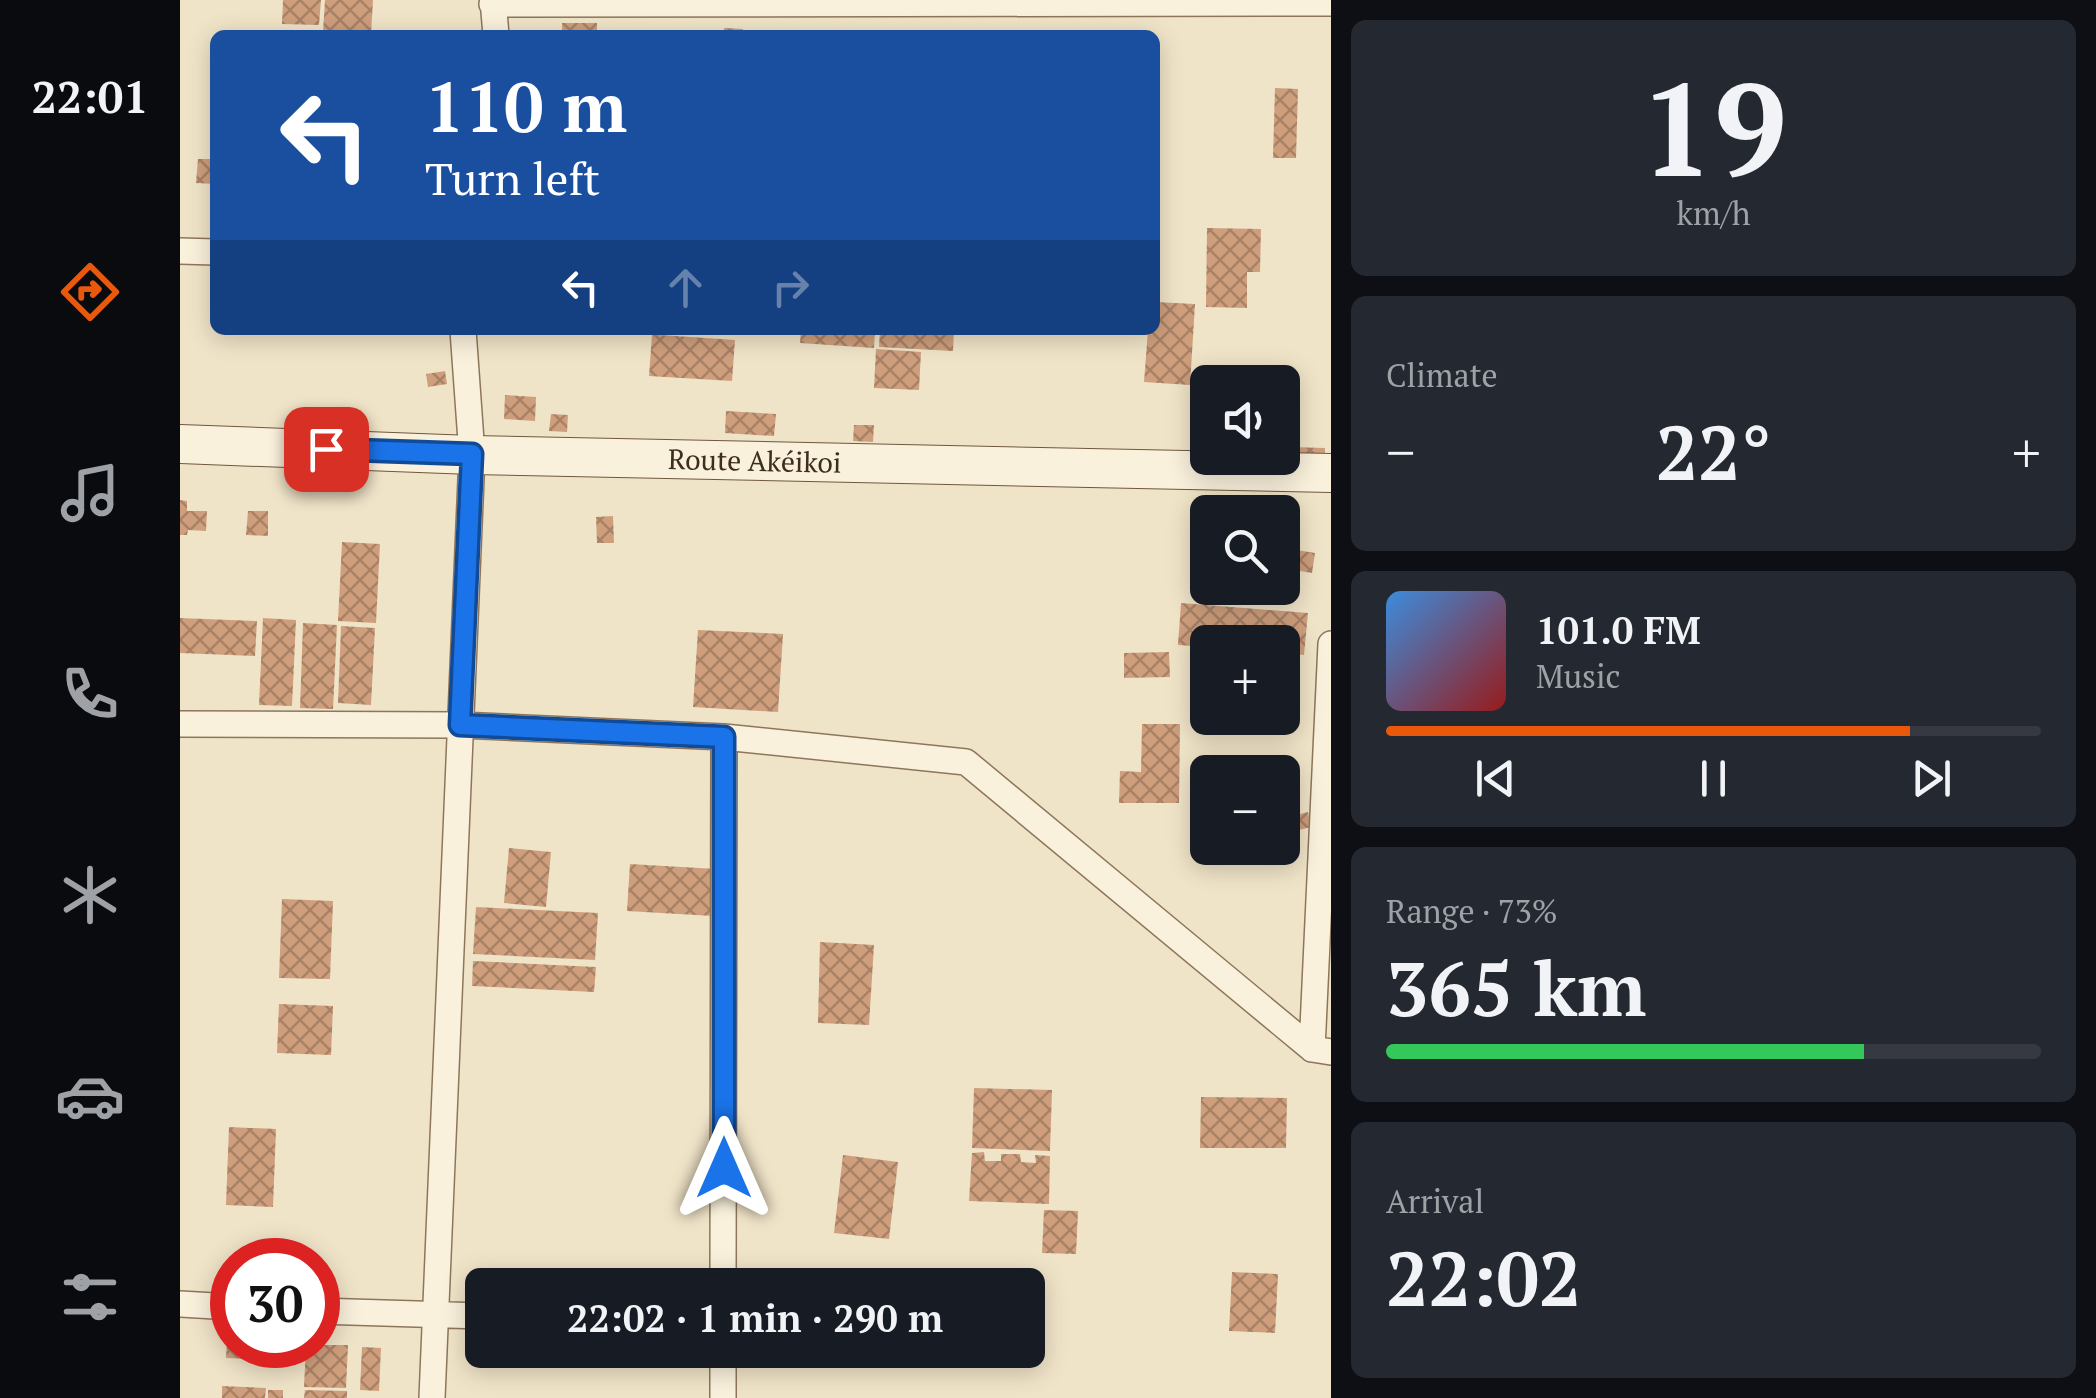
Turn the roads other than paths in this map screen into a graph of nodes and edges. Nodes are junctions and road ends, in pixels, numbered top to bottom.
1 (492, 2) edge
2 (780, 2) edge
3 (1331, 3) edge
4 (495, 30) edge
5 (180, 251) edge
6 (210, 252) edge
7 (463, 335) edge
8 (180, 444) edge
9 (472, 454) junction
10 (1331, 472) edge
11 (1331, 644) edge
12 (180, 724) edge
13 (460, 725) junction
14 (724, 737) junction
15 (1322, 1050) edge
16 (723, 1268) edge
17 (180, 1304) edge
18 (210, 1306) edge
19 (340, 1312) edge
20 (435, 1316) junction
21 (465, 1316) edge
22 (723, 1368) edge
23 (432, 1398) edge
24 (723, 1398) edge

1 - 2 street
1 - 4 street
2 - 3 street
5 - 6 street
7 - 9 street
8 - 9 street, Route Akéikoi
9 - 10 street, Route Akéikoi
9 - 13 street
11 - 15 street
12 - 13 street
13 - 14 street
13 - 20 street
14 - 15 street
14 - 16 street
17 - 18 street
19 - 20 street
20 - 21 street
20 - 23 street
22 - 24 street

